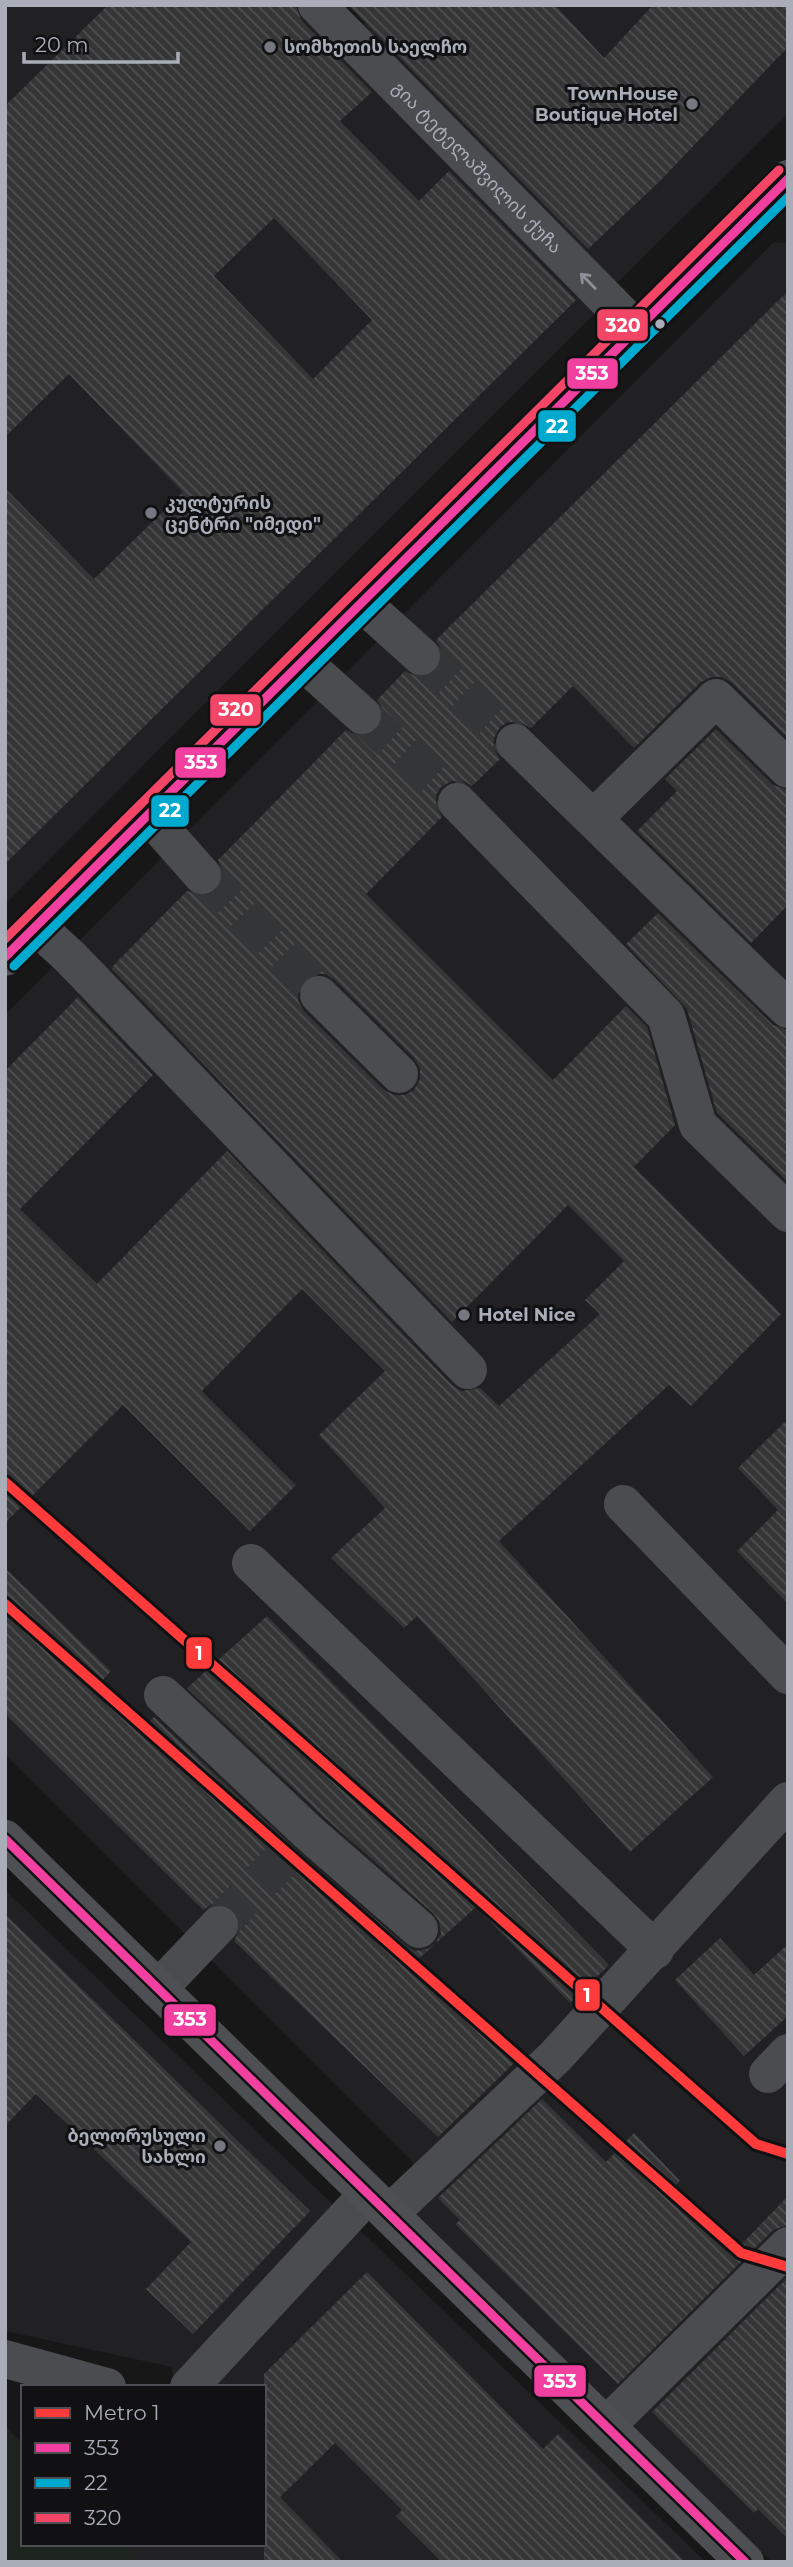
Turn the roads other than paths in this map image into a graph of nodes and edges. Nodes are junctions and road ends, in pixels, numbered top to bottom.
1 (317, 5) edge
2 (784, 190) edge
3 (636, 330) junction
4 (362, 603) junction
5 (421, 656) tunnel mouth
6 (302, 661) junction
7 (362, 715) tunnel mouth
8 (515, 743) tunnel mouth
9 (788, 769) edge
10 (457, 802) tunnel mouth
11 (149, 814) junction
12 (594, 818) junction
13 (202, 876) tunnel mouth
14 (36, 926) junction
15 (5, 957) edge
16 (319, 995) tunnel mouth
17 (788, 1009) edge
18 (399, 1074) dead end
19 (788, 1213) edge
20 (468, 1370) dead end
21 (623, 1504) dead end
22 (251, 1563) dead end
23 (788, 1675) edge
24 (163, 1695) dead end
25 (788, 1801) edge
26 (5, 1839) edge
27 (219, 1925) tunnel mouth
28 (419, 1929) dead end
29 (655, 1950) junction
30 (158, 1989) junction
31 (379, 2204) junction
32 (788, 2246) edge
33 (5, 2359) edge
34 (100, 2385) edge
35 (191, 2385) edge
36 (606, 2426) junction
37 (745, 2562) edge

3 -> 1 street, გია ტეტელაშვილის ქუჩა
2 - 3 main road
3 - 4 main road
4 - 5 street
4 - 6 main road
6 - 7 street
6 - 11 main road
8 - 12 street
9 - 12 street
10 - 19 street
11 - 13 street
11 - 14 main road
12 - 17 street
14 - 15 main road
14 - 20 street
16 - 18 street
21 - 23 street
22 - 29 street
24 - 28 street
25 - 29 street
26 - 30 main road
27 - 30 street
29 - 31 street
30 - 31 main road
31 - 35 street
31 - 36 main road
32 - 36 street
33 - 34 street
36 - 37 main road

